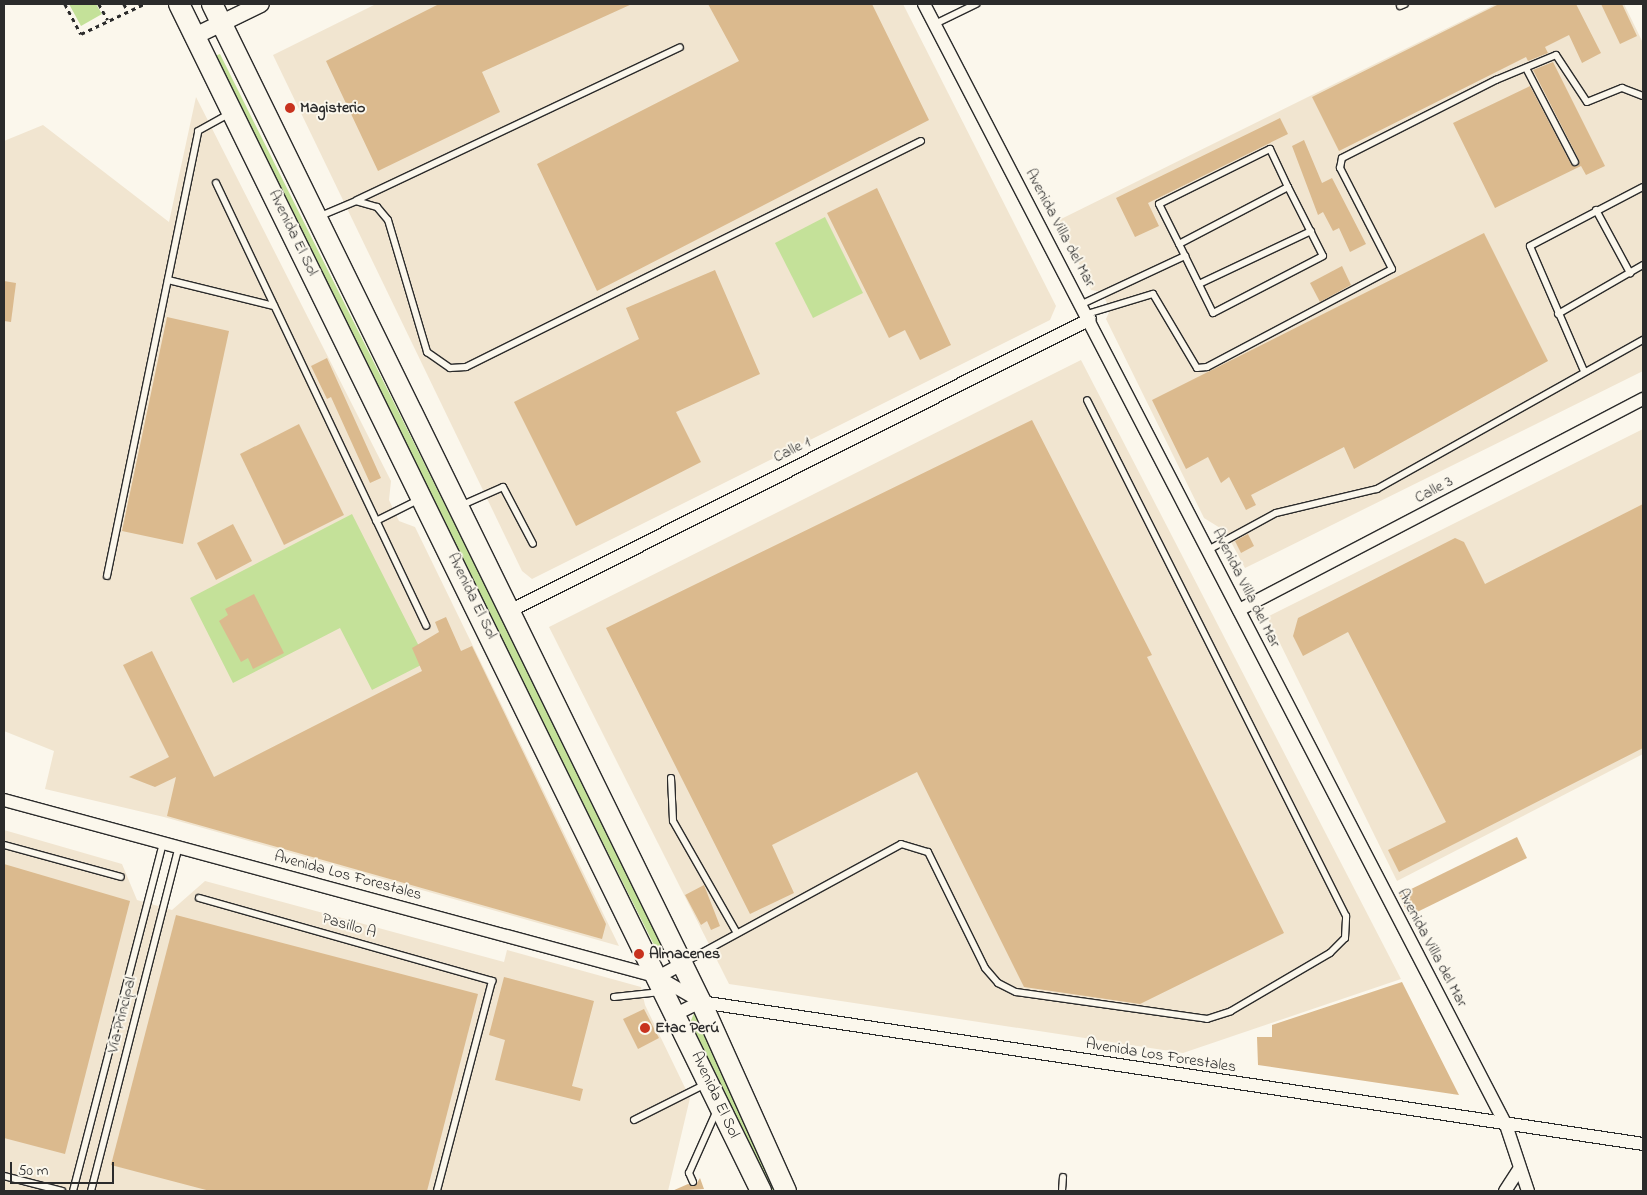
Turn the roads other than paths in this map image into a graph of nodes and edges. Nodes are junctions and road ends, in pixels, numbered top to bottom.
1 (212, 4) edge
2 (261, 4) edge
3 (924, 4) edge
4 (976, 4) edge
5 (183, 5) edge
6 (221, 24) junction
7 (935, 24) junction
8 (195, 36) junction
9 (680, 46) dead end
10 (1526, 68) junction
11 (1643, 96) edge
12 (233, 112) junction
13 (920, 141) dead end
14 (1574, 162) dead end
15 (216, 183) dead end
16 (1288, 187) junction
17 (1643, 187) edge
18 (356, 200) junction
19 (1596, 210) junction
20 (315, 218) junction
21 (1311, 231) junction
22 (1178, 244) junction
23 (1185, 256) junction
24 (1643, 265) edge
25 (1630, 273) junction
26 (168, 280) junction
27 (1198, 284) junction
28 (274, 306) junction
29 (1086, 312) junction
30 (1558, 314) junction
31 (1643, 340) edge
32 (1584, 371) junction
33 (1643, 398) edge
34 (1086, 400) dead end
35 (423, 497) junction
36 (459, 506) junction
37 (376, 521) junction
38 (533, 544) dead end
39 (1208, 550) junction
40 (107, 576) dead end
41 (1239, 610) junction
42 (510, 611) junction
43 (426, 626) dead end
44 (672, 778) dead end
45 (4, 800) edge
46 (163, 842) junction
47 (4, 845) edge
48 (179, 846) junction
49 (121, 877) dead end
50 (199, 898) dead end
51 (737, 932) junction
52 (682, 964) junction
53 (662, 984) junction
54 (614, 997) dead end
55 (701, 1002) junction
56 (676, 1014) junction
57 (709, 1082) junction
58 (720, 1104) junction
59 (634, 1120) dead end
60 (1506, 1125) junction
61 (1643, 1144) edge
62 (1520, 1168) junction
63 (4, 1176) edge
64 (1063, 1177) dead end
65 (693, 1182) dead end
66 (62, 1191) edge
67 (73, 1191) edge
68 (91, 1191) edge
69 (437, 1191) edge
70 (761, 1191) edge
71 (786, 1191) edge
72 (1062, 1191) edge
73 (1506, 1191) edge
74 (1528, 1191) edge

1 - 6 main road, Avenida El Sol
2 - 6 street
3 - 7 street, Avenida Villa del Mar
4 - 7 lane
5 - 8 main road, Avenida El Sol
6 - 8 street
6 - 20 main road, Avenida El Sol
7 - 29 street, Avenida Villa del Mar
8 - 12 main road, Avenida El Sol
9 - 18 lane
10 - 11 lane
10 - 14 lane
10 - 29 lane
12 - 26 lane
12 - 35 main road, Avenida El Sol
13 - 18 lane
15 - 28 lane
16 - 21 lane
16 - 22 lane
16 - 22 lane
17 - 19 lane
18 - 20 lane
19 - 25 lane
19 - 30 lane
20 - 36 main road, Avenida El Sol
21 - 27 lane
21 - 27 lane
22 - 23 lane
23 - 27 lane
23 - 29 lane
24 - 25 lane
25 - 30 lane
26 - 28 lane
26 - 40 lane
28 - 37 lane
29 - 39 street, Avenida Villa del Mar
29 - 42 street, Calle 1
30 - 32 lane
31 - 32 lane
32 - 39 lane
33 - 41 street, Calle 3
34 - 51 lane
35 - 37 lane
35 - 53 main road, Avenida El Sol
36 - 38 lane
36 - 42 main road, Avenida El Sol
37 - 43 lane
39 - 41 street, Avenida Villa del Mar
41 - 60 street, Avenida Villa del Mar
42 - 52 main road, Avenida El Sol
44 - 51 lane
45 - 46 street, Avenida Los Forestales
46 - 48 street, Avenida Los Forestales
46 - 67 lane
47 - 49 lane
48 - 53 street, Avenida Los Forestales
48 - 68 lane, Vía Principal
50 - 69 lane, Pasillo A
51 - 52 lane
52 - 53 street
52 - 55 main road, Avenida El Sol
53 - 54 lane
53 - 55 street, Avenida Los Forestales
53 - 56 main road, Avenida El Sol
55 - 56 street
55 - 60 street, Avenida Los Forestales
55 - 71 main road, Avenida El Sol
56 - 57 main road, Avenida El Sol
57 - 58 main road, Avenida El Sol
57 - 59 lane
58 - 65 lane
58 - 70 main road, Avenida El Sol
60 - 61 street, Avenida Los Forestales
60 - 62 street, Avenida Villa del Mar
62 - 73 street
62 - 74 street, Avenida Villa del Mar
63 - 66 lane
64 - 72 lane

